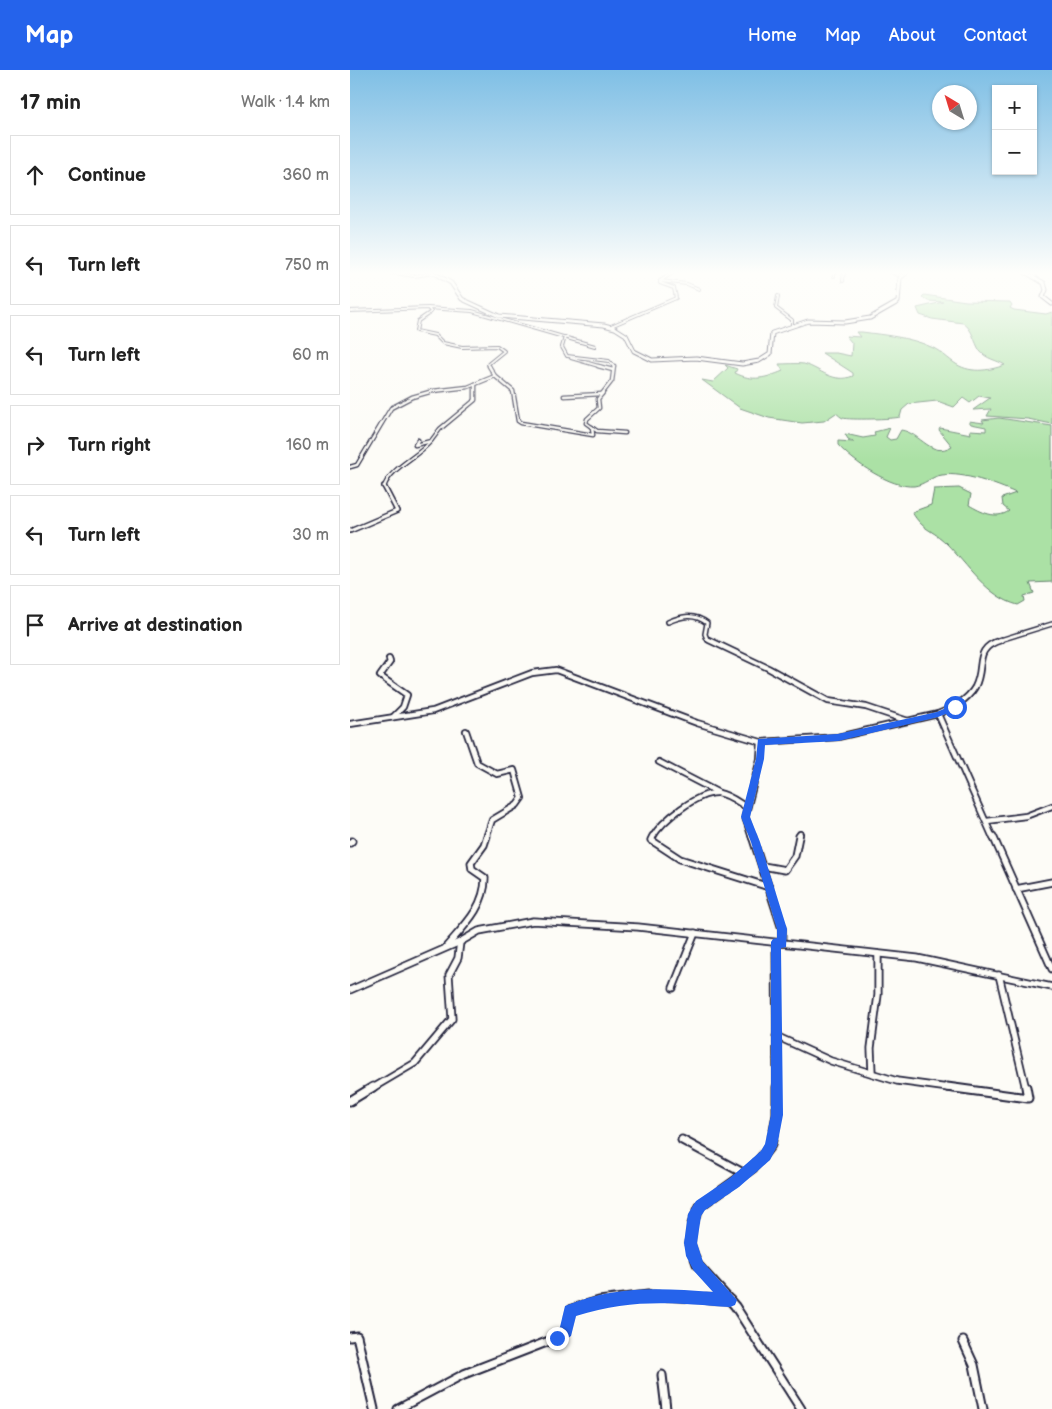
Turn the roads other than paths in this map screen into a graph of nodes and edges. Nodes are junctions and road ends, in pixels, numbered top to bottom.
1 (433, 334) edge
2 (555, 334) edge
3 (626, 334) edge
4 (772, 334) edge
5 (565, 337) junction
6 (595, 346) dead end
7 (566, 356) junction
8 (613, 370) junction
9 (496, 376) junction
10 (475, 384) junction
11 (602, 394) junction
12 (564, 396) dead end
13 (592, 428) junction
14 (625, 433) dead end
15 (418, 440) dead end
16 (431, 441) junction
17 (350, 467) edge
18 (350, 531) edge
19 (668, 622) dead end
20 (1052, 624) edge
21 (389, 659) dead end
22 (938, 714) junction
23 (392, 718) junction
24 (909, 722) junction
25 (350, 724) edge
26 (466, 731) dead end
27 (761, 742) junction
28 (660, 762) dead end
29 (720, 793) junction
30 (1052, 806) edge
31 (746, 807) junction
32 (987, 821) junction
33 (800, 834) dead end
34 (763, 866) junction
35 (1052, 882) edge
36 (769, 887) junction
37 (1016, 889) junction
38 (695, 933) junction
39 (460, 942) junction
40 (779, 943) junction
41 (443, 950) junction
42 (878, 954) junction
43 (1052, 969) edge
44 (999, 975) junction
45 (1052, 987) edge
46 (673, 988) dead end
47 (350, 990) edge
48 (776, 1036) junction
49 (872, 1073) junction
50 (350, 1101) edge
51 (682, 1140) dead end
52 (745, 1174) junction
53 (730, 1300) junction
54 (350, 1337) edge
55 (963, 1341) dead end
56 (662, 1376) dead end
57 (374, 1409) edge
58 (398, 1409) edge
59 (666, 1409) edge
60 (801, 1409) edge
61 (983, 1409) edge

1 - 9 street
2 - 5 street
3 - 4 main road
5 - 6 street
5 - 7 street
7 - 8 street
7 - 8 street
8 - 11 street
9 - 10 street
9 - 13 street
10 - 16 street
10 - 17 street
11 - 12 street
11 - 13 street
13 - 14 street
15 - 16 street
16 - 18 street
19 - 24 street
20 - 22 street
21 - 23 street
22 - 24 street
22 - 32 street
23 - 25 street
23 - 27 street
24 - 27 street
26 - 41 street
27 - 31 street
28 - 29 street
29 - 31 street
29 - 36 street
30 - 32 street
31 - 34 street
32 - 37 street
33 - 34 street
34 - 36 street
35 - 37 street
36 - 40 street
37 - 43 street
38 - 39 street
38 - 40 street
38 - 46 street
39 - 41 street
39 - 50 street
40 - 42 street
40 - 48 street
41 - 47 street
42 - 44 street
42 - 49 street
44 - 45 street
44 - 49 street
48 - 49 street
48 - 52 street
51 - 52 street
52 - 53 street
53 - 58 street
53 - 60 street
54 - 57 street
55 - 61 street
56 - 59 street

